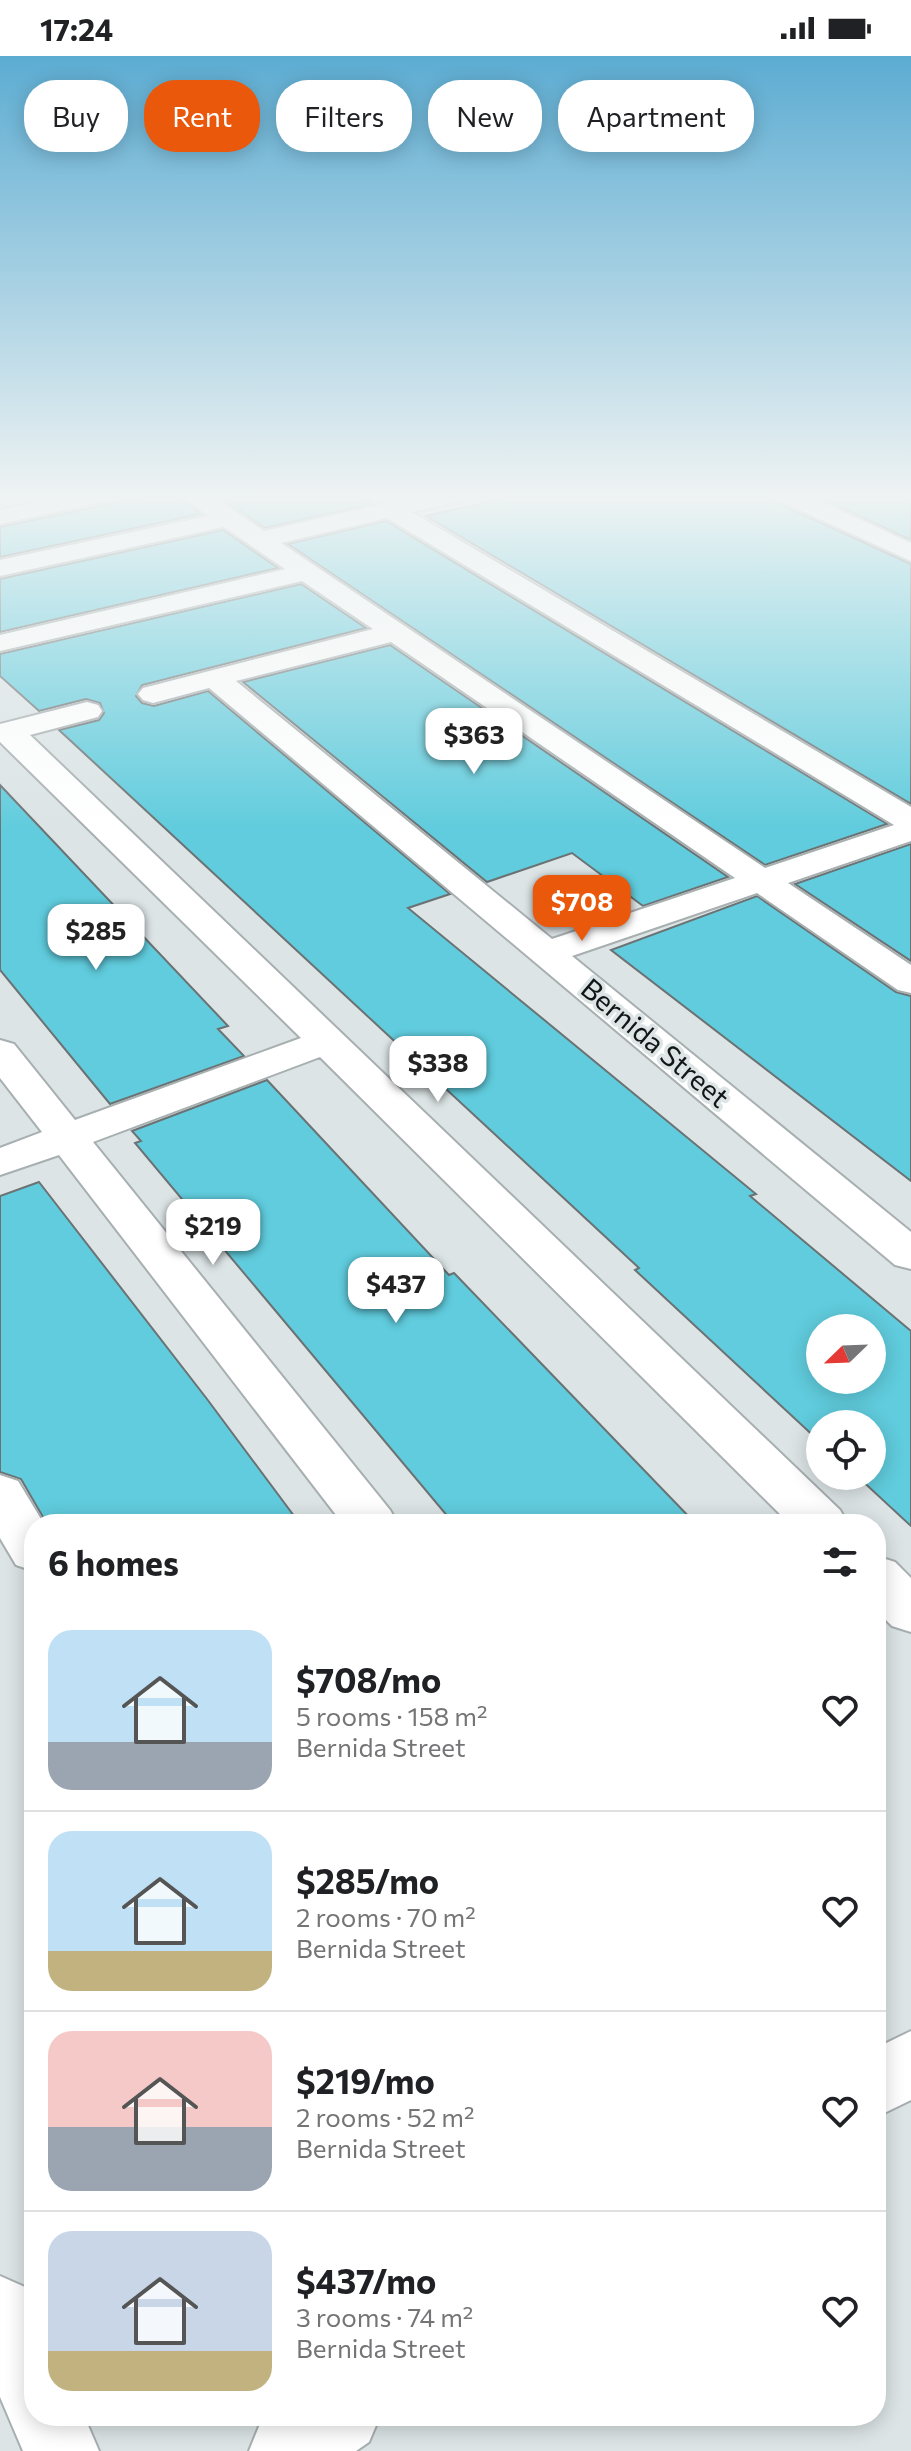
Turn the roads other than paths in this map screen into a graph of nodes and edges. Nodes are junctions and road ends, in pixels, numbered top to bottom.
1 (160, 606) edge
2 (356, 606) edge
3 (551, 606) edge
4 (395, 632) junction
5 (0, 643) edge
6 (214, 678) junction
7 (153, 694) dead end
8 (87, 711) dead end
9 (5, 732) edge
10 (911, 821) edge
11 (911, 830) edge
12 (762, 881) junction
13 (545, 953) junction
14 (911, 982) edge
15 (328, 1041) junction
16 (0, 1052) edge
17 (67, 1137) junction
18 (0, 1162) edge
19 (911, 1255) edge
20 (0, 1494) edge
21 (364, 1514) edge
22 (812, 1514) edge
23 (24, 1534) edge
24 (886, 1587) edge
25 (911, 1611) edge
26 (911, 2063) edge
27 (886, 2079) edge
28 (0, 2312) edge
29 (24, 2367) edge
30 (50, 2426) edge
31 (327, 2426) edge
32 (61, 2451) edge
33 (287, 2451) edge

1 - 5 street
2 - 4 street
3 - 10 street
4 - 6 street
4 - 12 street
6 - 7 street
6 - 13 street, Bernida Street
8 - 9 street
9 - 15 street
11 - 12 street
12 - 13 street
12 - 14 street
13 - 19 street, Bernida Street
15 - 17 street
15 - 22 street
16 - 17 street
17 - 18 street
17 - 21 street
20 - 23 street
24 - 25 street
26 - 27 street
28 - 29 street
30 - 32 street
31 - 33 street

